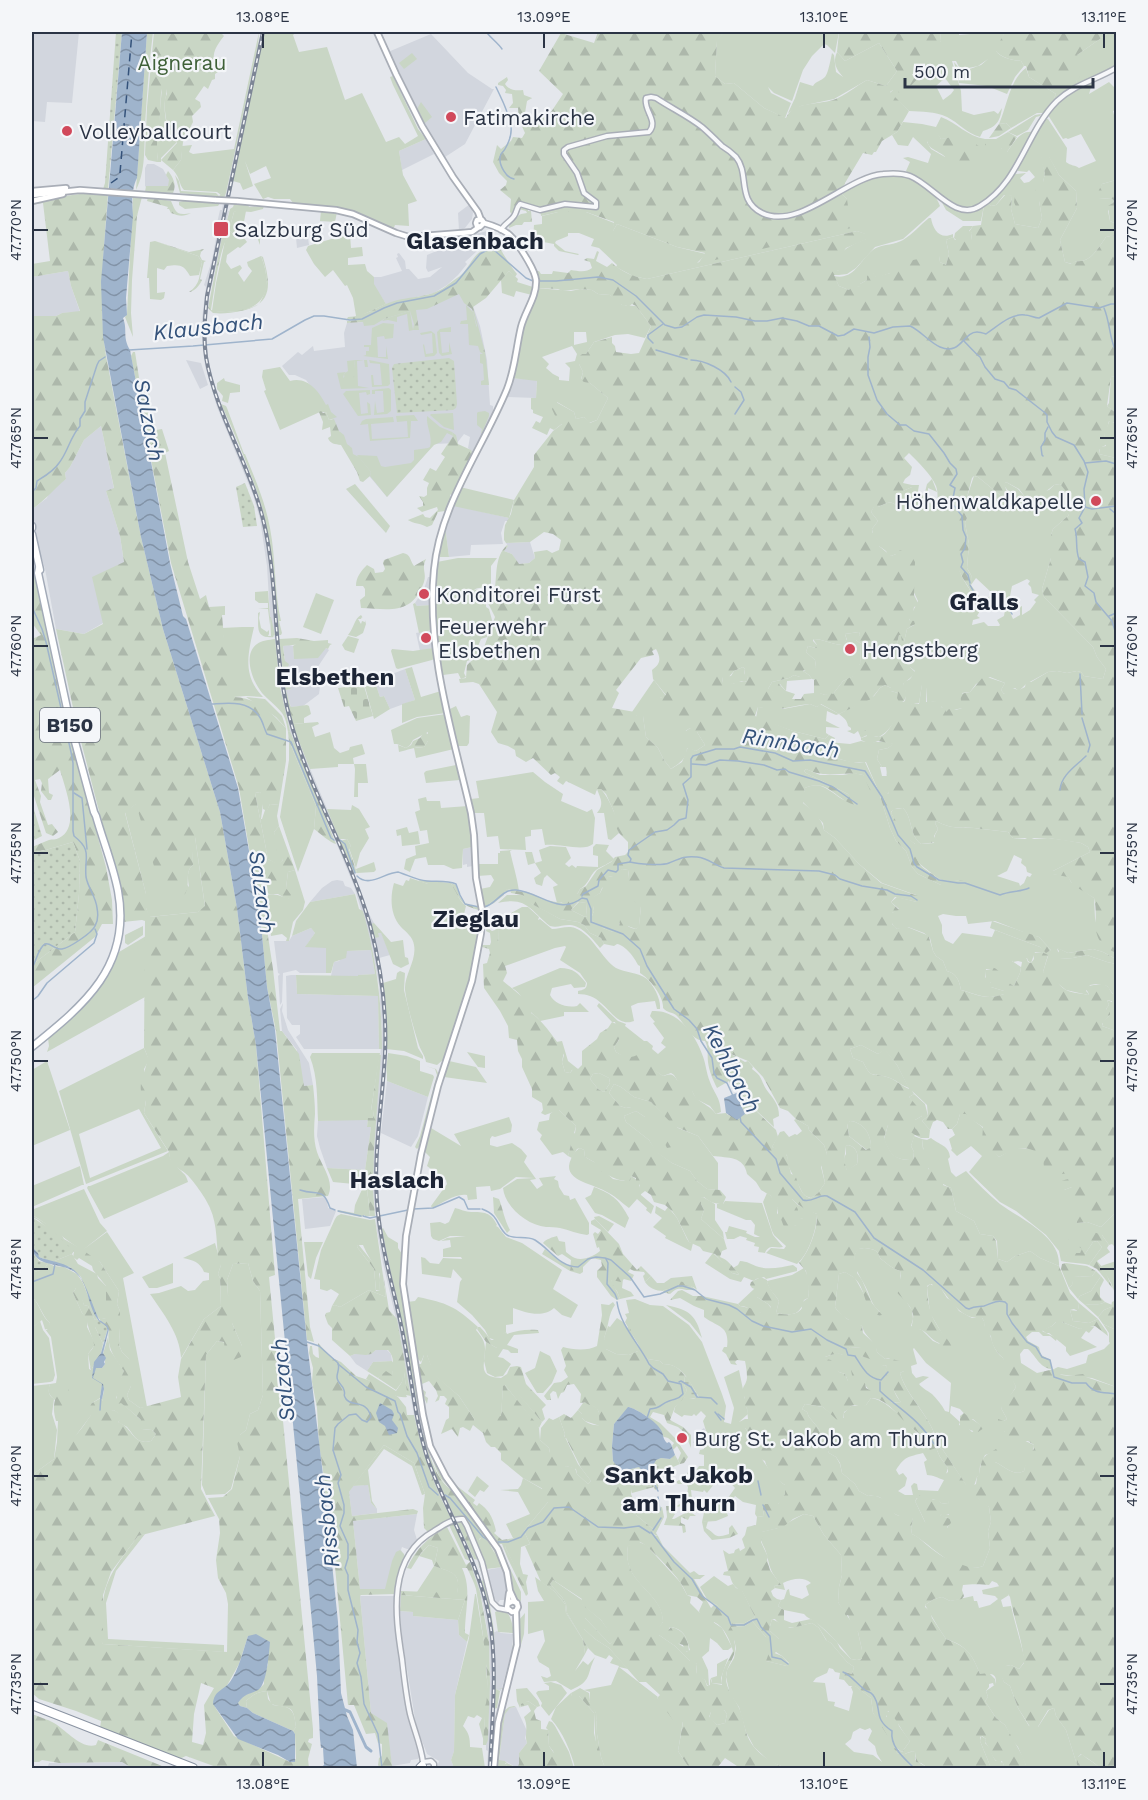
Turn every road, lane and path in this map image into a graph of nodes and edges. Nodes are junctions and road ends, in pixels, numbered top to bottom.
1 (377, 32) edge
2 (1116, 68) edge
3 (77, 190) junction
4 (32, 193) edge
5 (32, 201) edge
6 (480, 223) junction
7 (499, 229) junction
8 (32, 534) edge
9 (105, 845) junction
10 (32, 1042) edge
11 (32, 1047) edge
12 (509, 1587) junction
13 (515, 1602) junction
14 (510, 1608) junction
15 (32, 1705) edge
16 (32, 1710) edge
17 (97, 1733) junction
18 (422, 1749) junction
19 (429, 1760) junction
20 (422, 1766) edge
21 (180, 1768) edge
22 (193, 1768) edge
23 (434, 1768) edge
24 (494, 1768) edge

1 - 6 main road
2 - 7 street
3 - 4 main road
3 - 5 main road
3 - 6 main road, bridge
6 - 7 main road
7 - 12 main road
8 - 9 main road, B150
9 - 10 main road, B150
9 - 11 main road, B150
12 - 13 main road
12 - 14 main road
13 - 14 main road
13 - 14 main road
14 - 18 street
14 - 24 main road
15 - 17 highway
16 - 17 highway
17 - 21 highway
17 - 22 highway
18 - 19 street
18 - 20 street
19 - 20 street
19 - 23 street

